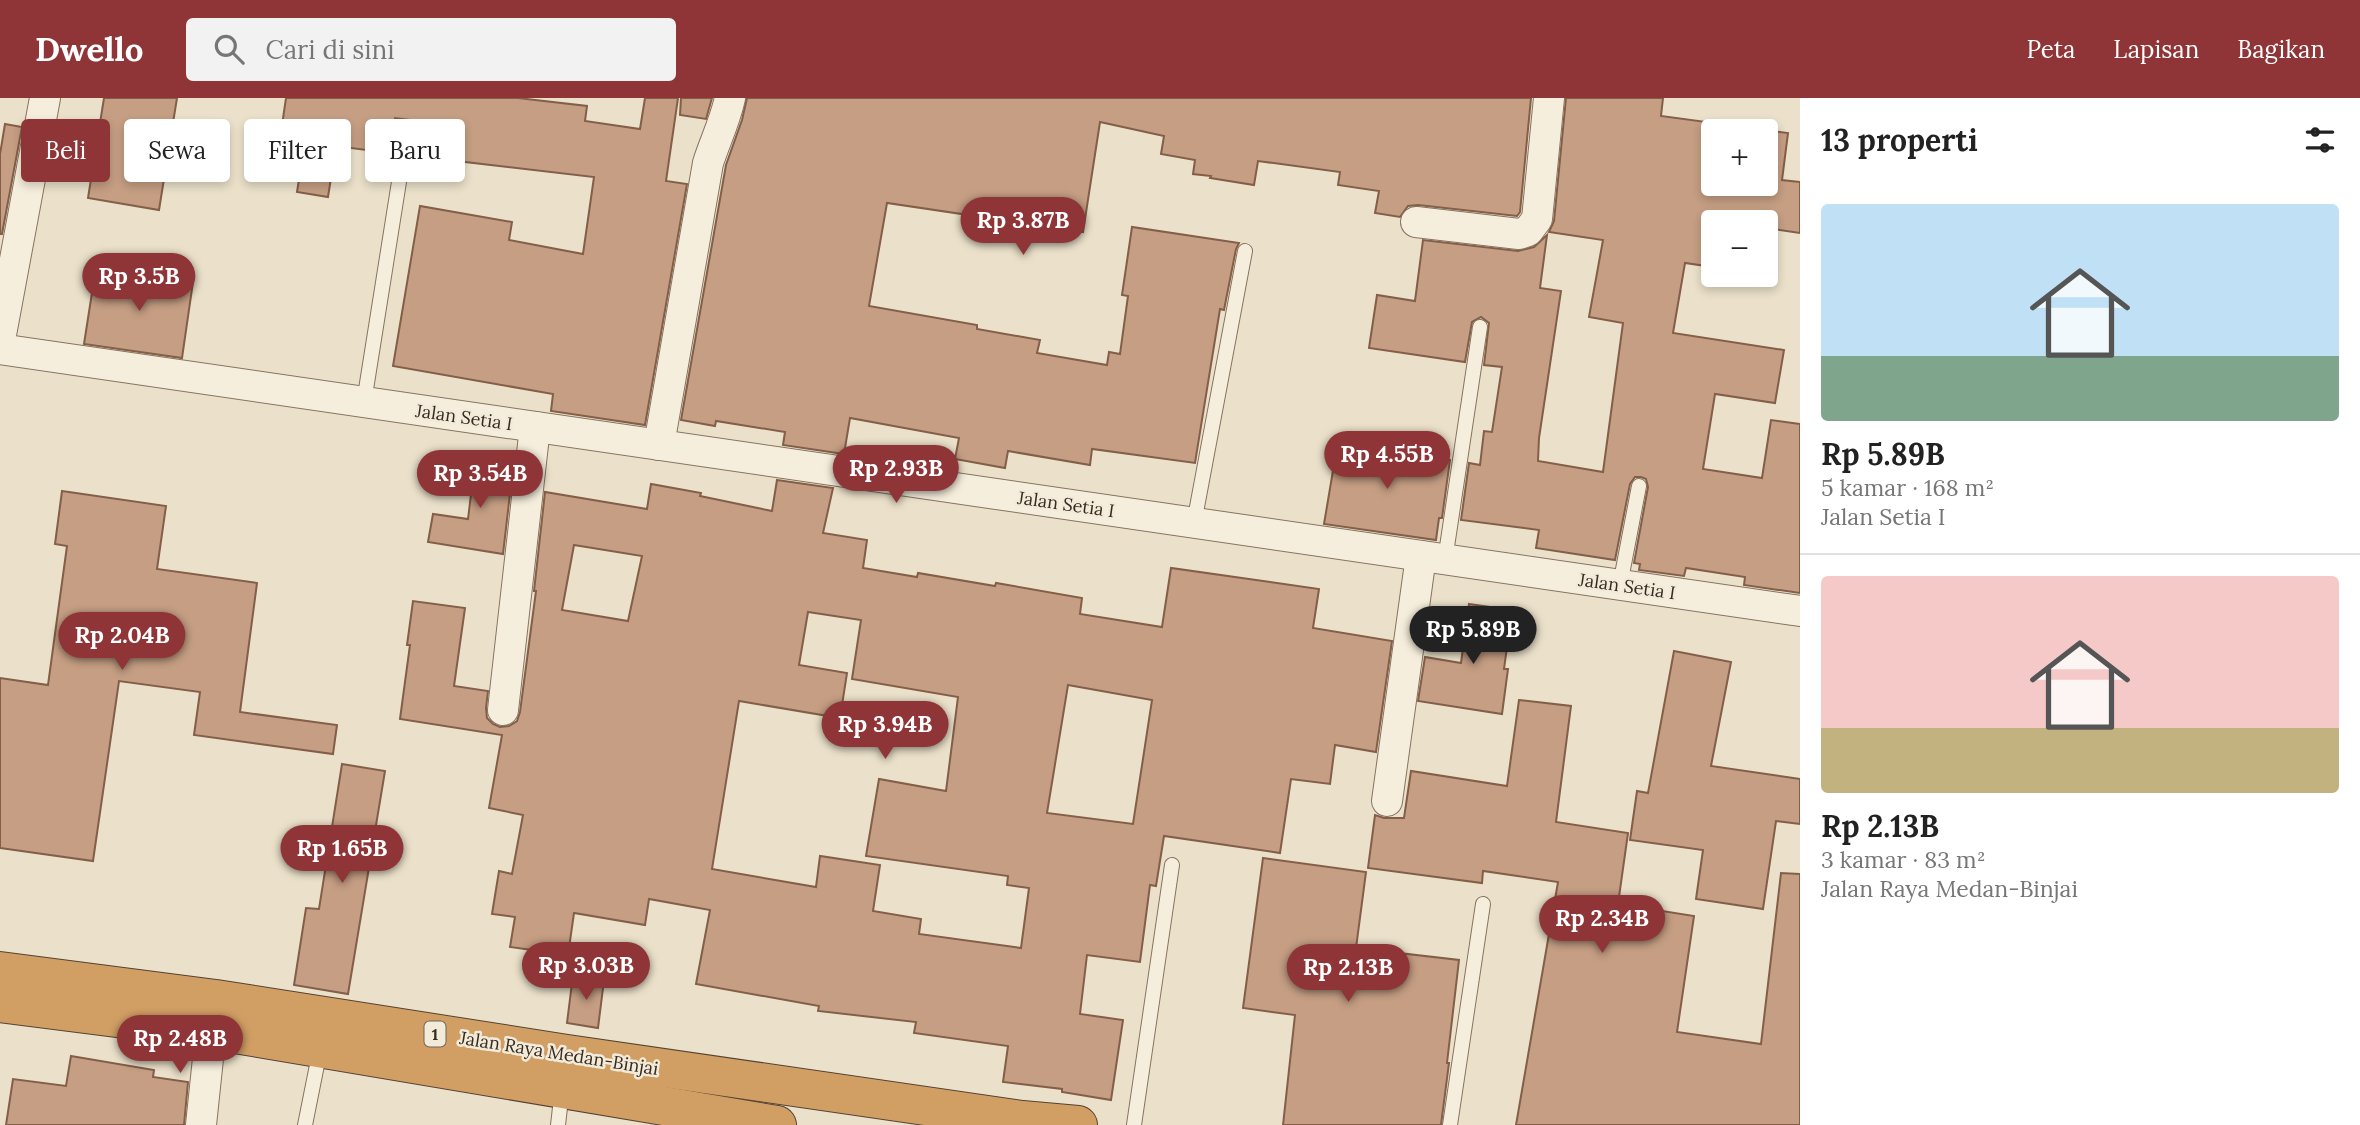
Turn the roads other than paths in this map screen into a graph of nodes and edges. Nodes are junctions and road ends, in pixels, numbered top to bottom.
1 (45, 98) edge
2 (730, 98) edge
3 (1549, 98) edge
4 (399, 182) edge
5 (1416, 222) dead end
6 (1245, 251) dead end
7 (1480, 327) dead end
8 (0, 340) edge
9 (0, 349) edge
10 (363, 402) junction
11 (535, 427) junction
12 (659, 445) junction
13 (1639, 486) dead end
14 (1194, 523) junction
15 (1433, 558) junction
16 (1620, 585) junction
17 (1800, 611) edge
18 (503, 710) dead end
19 (1387, 801) dead end
20 (1172, 865) dead end
21 (1483, 904) dead end
22 (0, 971) edge
23 (0, 1003) edge
24 (211, 1030) junction
25 (320, 1048) junction
26 (560, 1107) edge
27 (201, 1125) edge
28 (305, 1125) edge
29 (777, 1125) edge
30 (1078, 1125) edge
31 (1134, 1125) edge
32 (1450, 1125) edge

1 - 8 street
2 - 12 street
3 - 5 street
4 - 10 lane
6 - 14 lane
7 - 15 lane
9 - 10 street, Jalan Setia I
10 - 11 street, Jalan Setia I
11 - 12 street, Jalan Setia I
11 - 18 street
12 - 14 street, Jalan Setia I
13 - 16 lane
14 - 15 street, Jalan Setia I
15 - 16 street, Jalan Setia I
15 - 19 street
16 - 17 street, Jalan Setia I
20 - 31 lane
21 - 32 lane
22 - 30 highway, Jalan Raya Medan-Binjai / 1
23 - 24 highway, Jalan Raya Medan-Binjai / 1
24 - 25 highway, Jalan Raya Medan-Binjai / 1
24 - 27 street
25 - 26 highway, Jalan Raya Medan-Binjai / 1
25 - 28 lane
26 - 29 highway, Jalan Raya Medan-Binjai / 1

